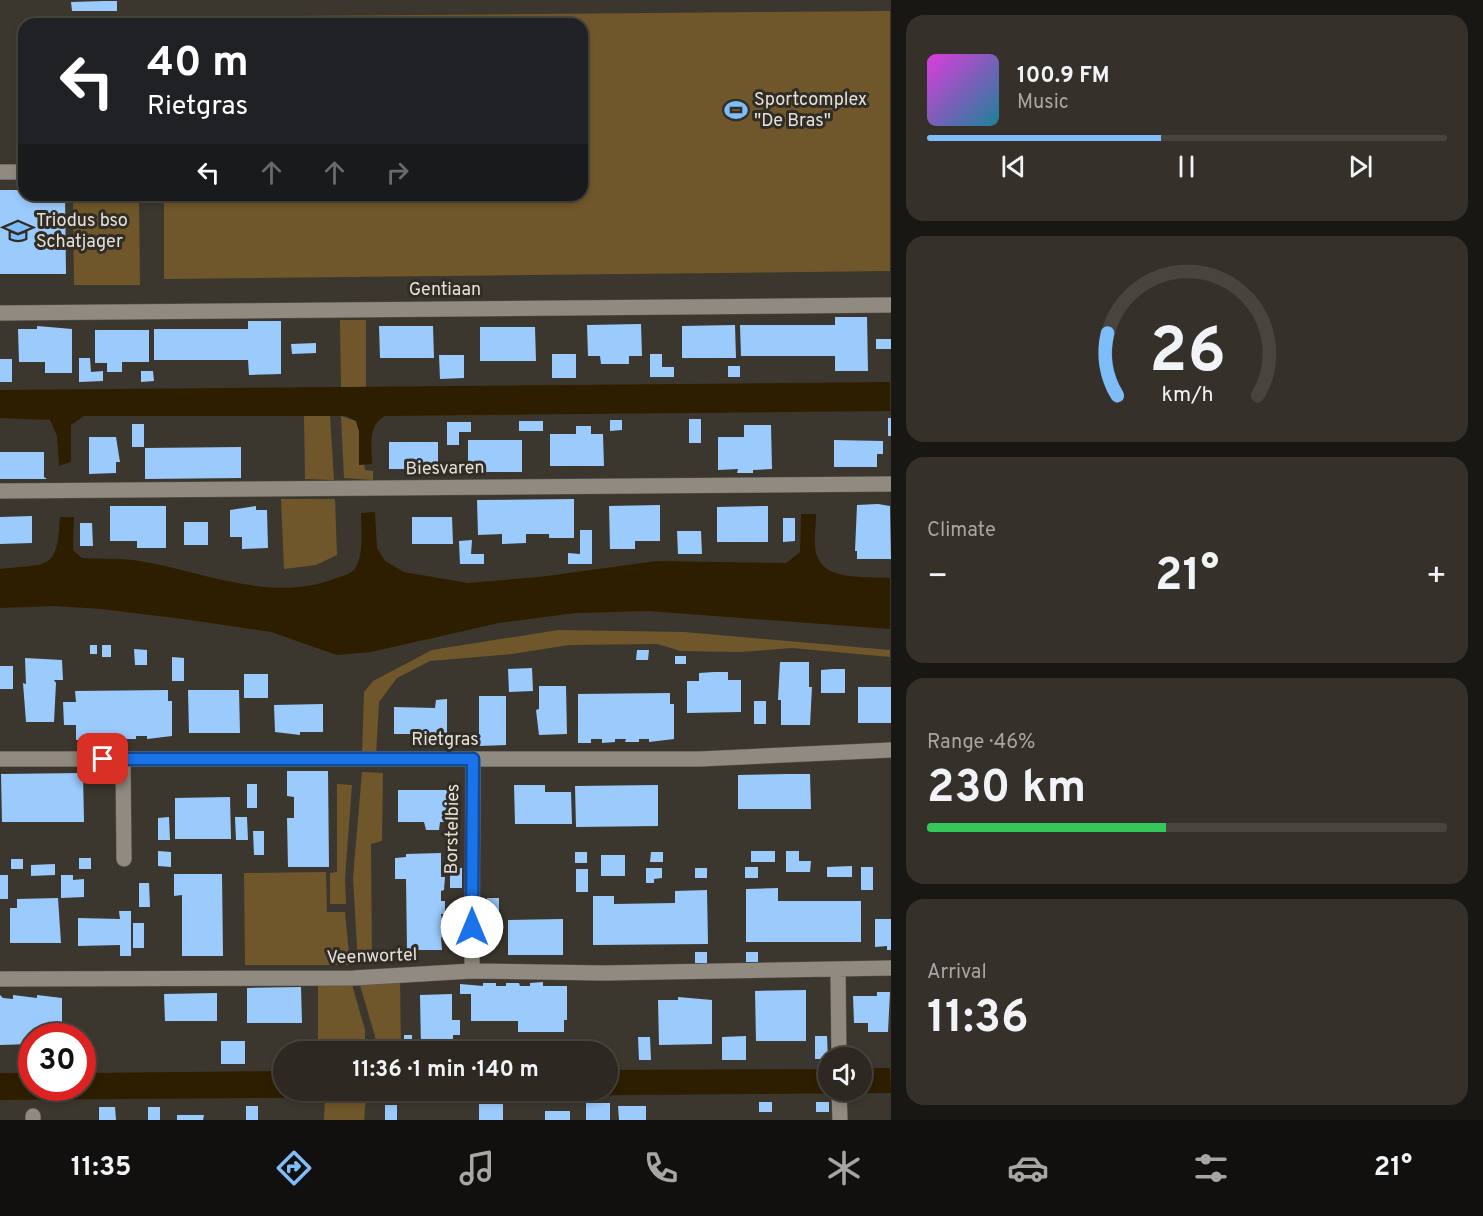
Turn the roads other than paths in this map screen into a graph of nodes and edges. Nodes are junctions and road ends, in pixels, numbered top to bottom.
1 (0, 172) edge
2 (18, 172) edge
3 (891, 305) edge
4 (0, 313) edge
5 (891, 483) edge
6 (0, 491) edge
7 (891, 750) edge
8 (0, 759) edge
9 (123, 759) junction
10 (473, 759) junction
11 (124, 859) dead end
12 (891, 968) edge
13 (838, 970) junction
14 (472, 971) junction
15 (0, 979) edge
16 (839, 1047) edge

1 - 2 street
3 - 4 street, Gentiaan
5 - 6 street, Biesvaren
7 - 10 street, Rietgras
8 - 9 street, Rietgras
9 - 10 street, Rietgras
9 - 11 street
10 - 14 street, Borstelbies
12 - 13 street, Veenwortel
13 - 14 street, Veenwortel
13 - 16 street
14 - 15 street, Veenwortel

